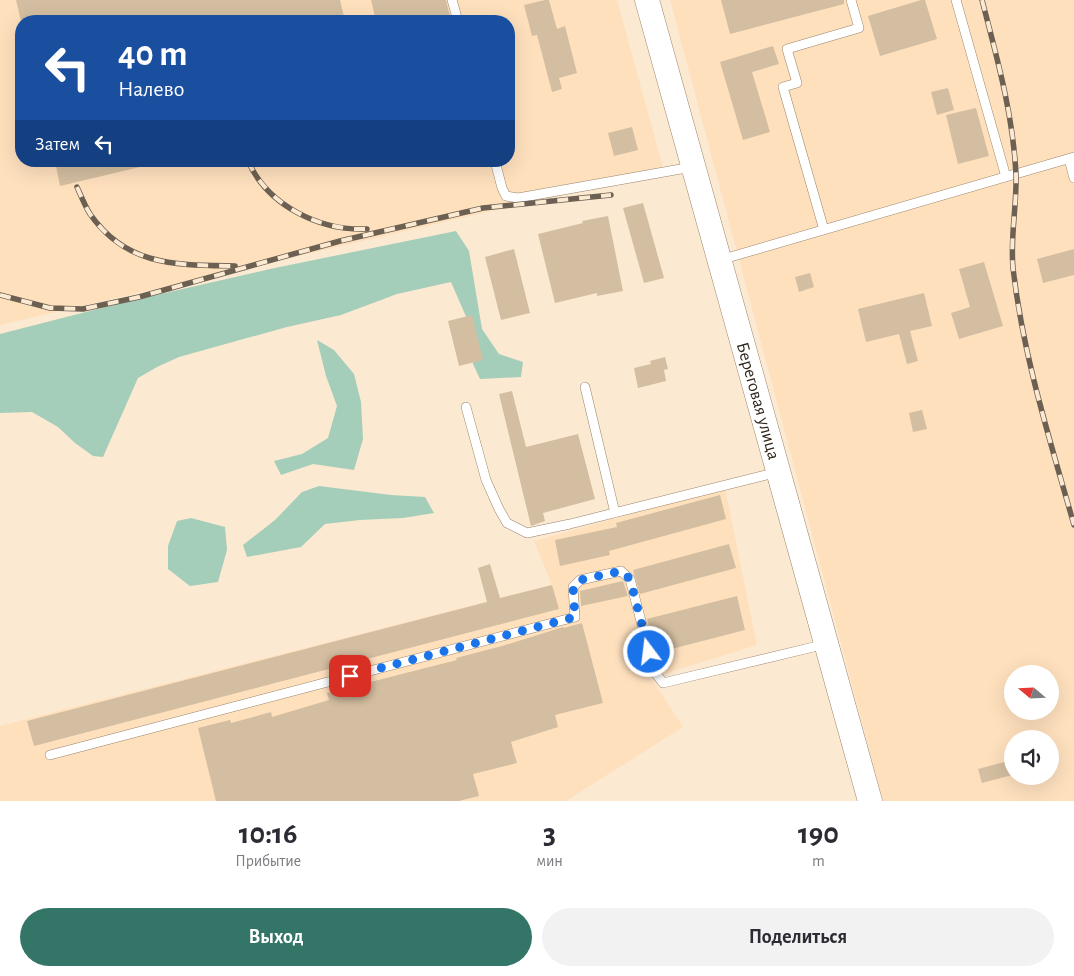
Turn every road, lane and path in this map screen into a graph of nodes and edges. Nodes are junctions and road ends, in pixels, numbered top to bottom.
1 (452, 0) edge
2 (647, 0) edge
3 (851, 0) edge
4 (956, 0) edge
5 (456, 15) edge
6 (1071, 158) edge
7 (497, 167) edge
8 (693, 167) junction
9 (1006, 177) junction
10 (1074, 178) edge
11 (824, 230) junction
12 (719, 260) junction
13 (585, 387) dead end
14 (466, 407) dead end
15 (779, 472) junction
16 (615, 513) junction
17 (826, 644) junction
18 (50, 755) dead end
19 (870, 801) edge

1 - 5 lane
2 - 8 street, Береговая улица
3 - 11 lane
4 - 9 lane
6 - 9 lane
6 - 10 lane
7 - 8 lane
8 - 12 street, Береговая улица
9 - 11 lane
11 - 12 lane
12 - 15 street, Береговая улица
13 - 16 lane
14 - 16 lane
15 - 16 lane
15 - 17 street, Береговая улица
17 - 18 lane
17 - 19 street, Береговая улица

